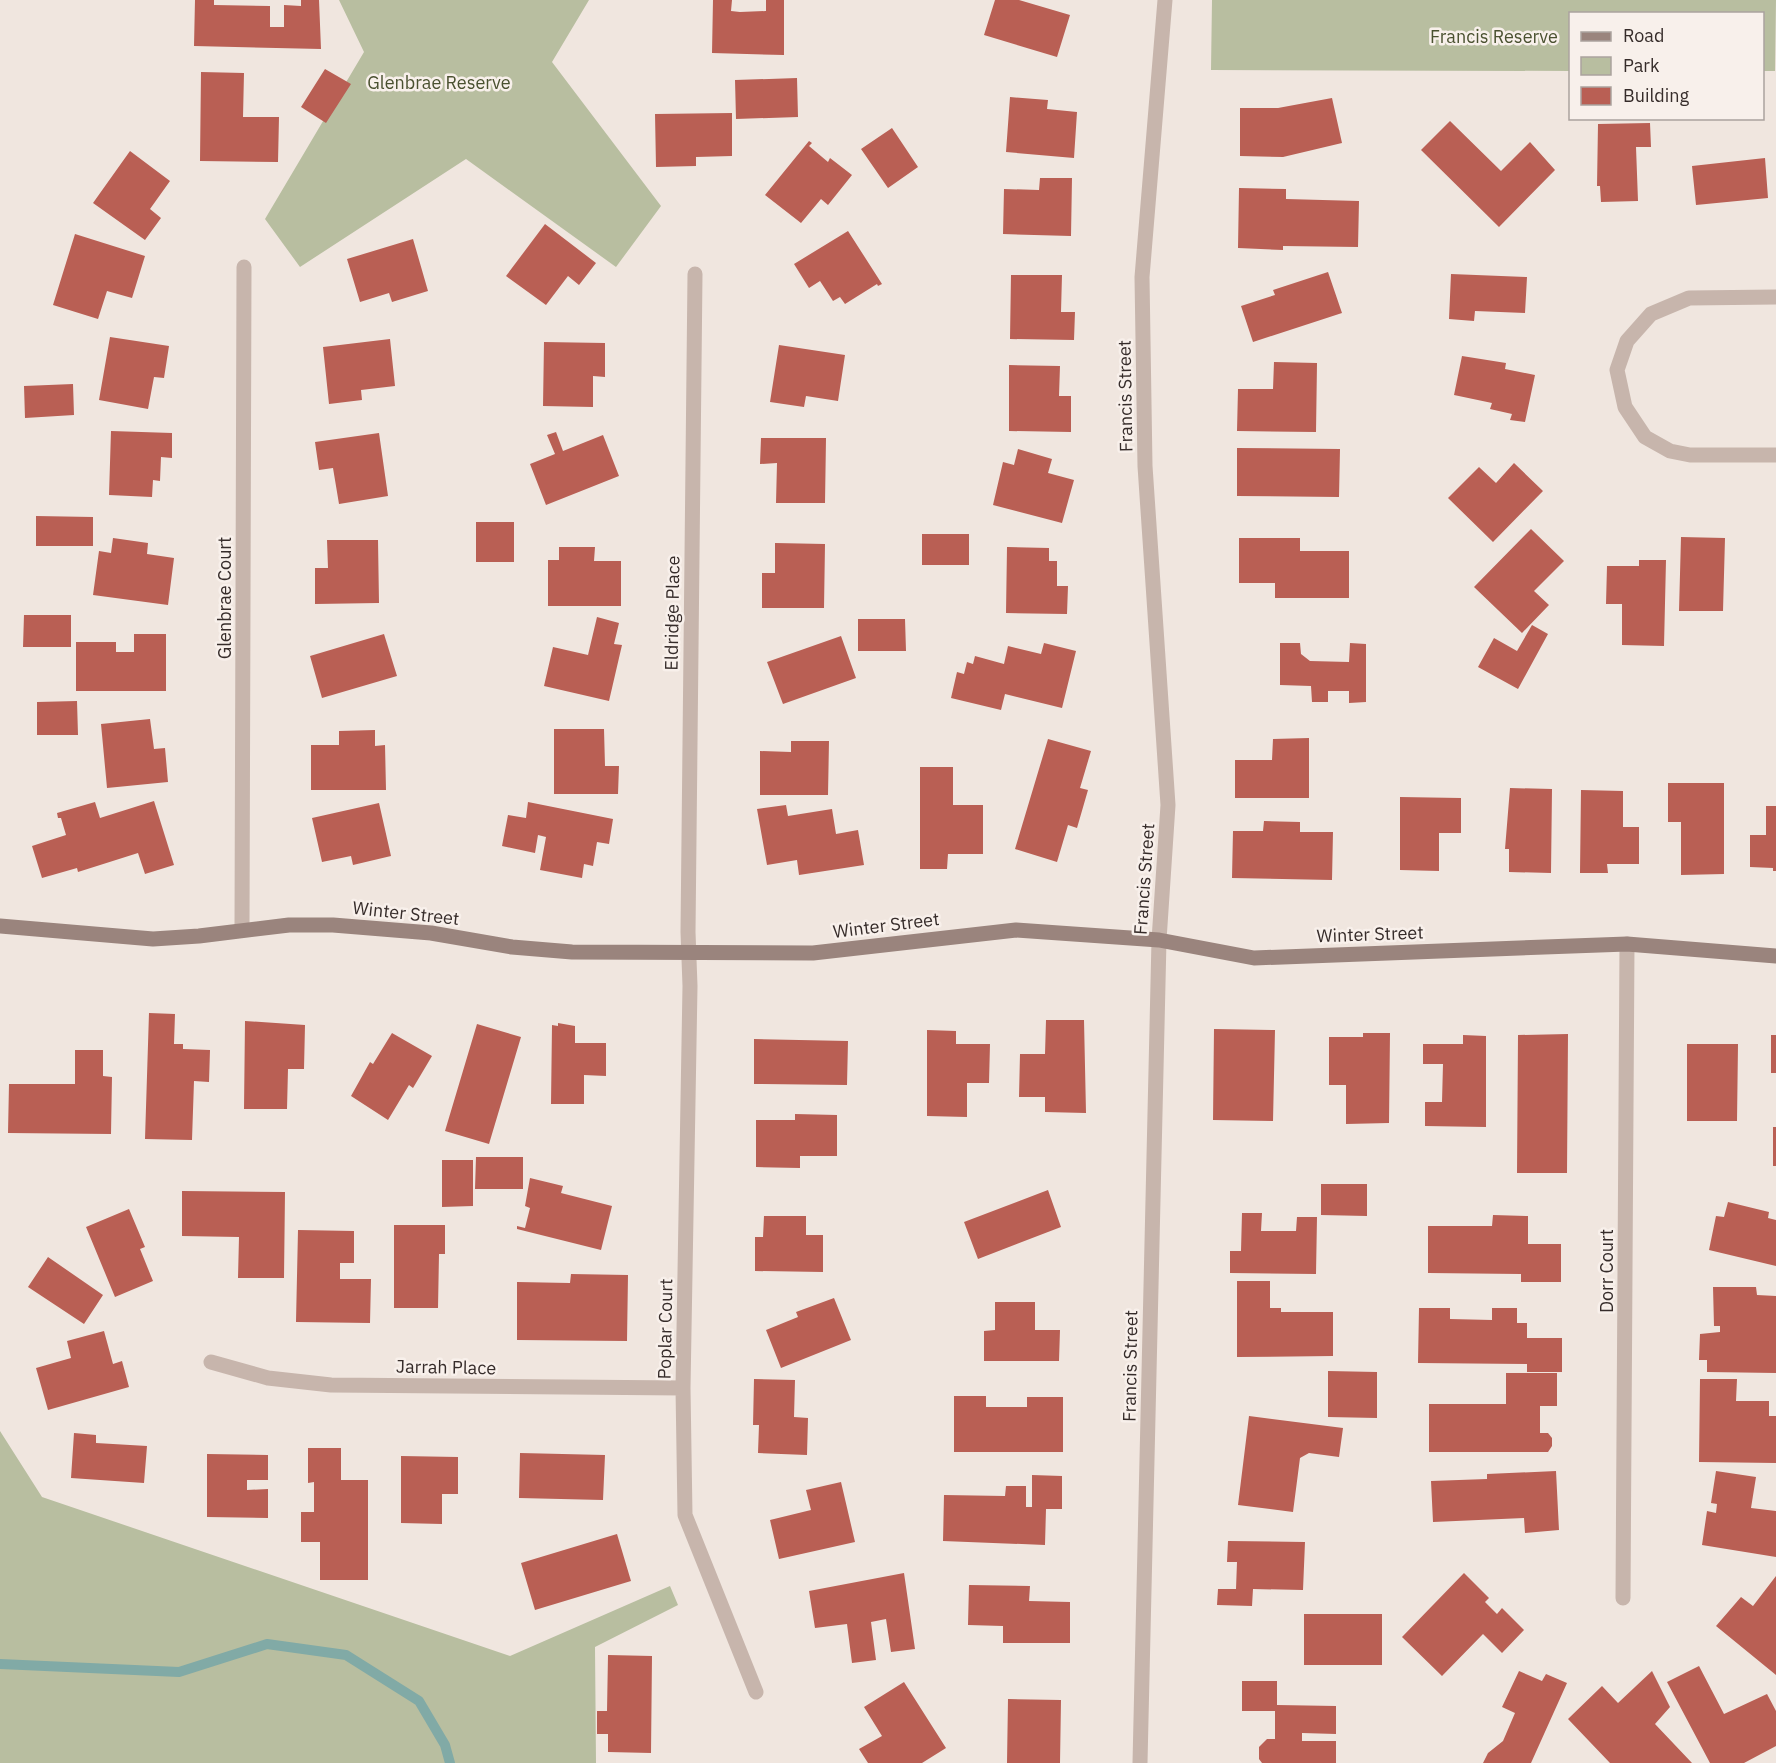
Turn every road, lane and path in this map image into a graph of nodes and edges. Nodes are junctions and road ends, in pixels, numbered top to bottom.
1 (1166, 0) edge
2 (244, 267) dead end
3 (695, 274) dead end
4 (1776, 297) edge
5 (1776, 455) edge
6 (0, 926) edge
7 (242, 929) junction
8 (1159, 940) junction
9 (1627, 944) junction
10 (688, 953) junction
11 (1776, 956) edge
12 (211, 1362) dead end
13 (683, 1388) junction
14 (1623, 1598) dead end
15 (756, 1692) dead end
16 (1140, 1763) edge

1 - 8 street, Francis Street
2 - 7 street, Glenbrae Court
3 - 10 street, Eldridge Place
4 - 5 street
6 - 7 street, Winter Street
7 - 10 street, Winter Street
8 - 9 street, Winter Street
8 - 10 street, Winter Street
8 - 16 street, Francis Street
9 - 11 street, Winter Street
9 - 14 street, Dorr Court
10 - 13 street, Poplar Court
12 - 13 street, Jarrah Place
13 - 15 street, Poplar Court

